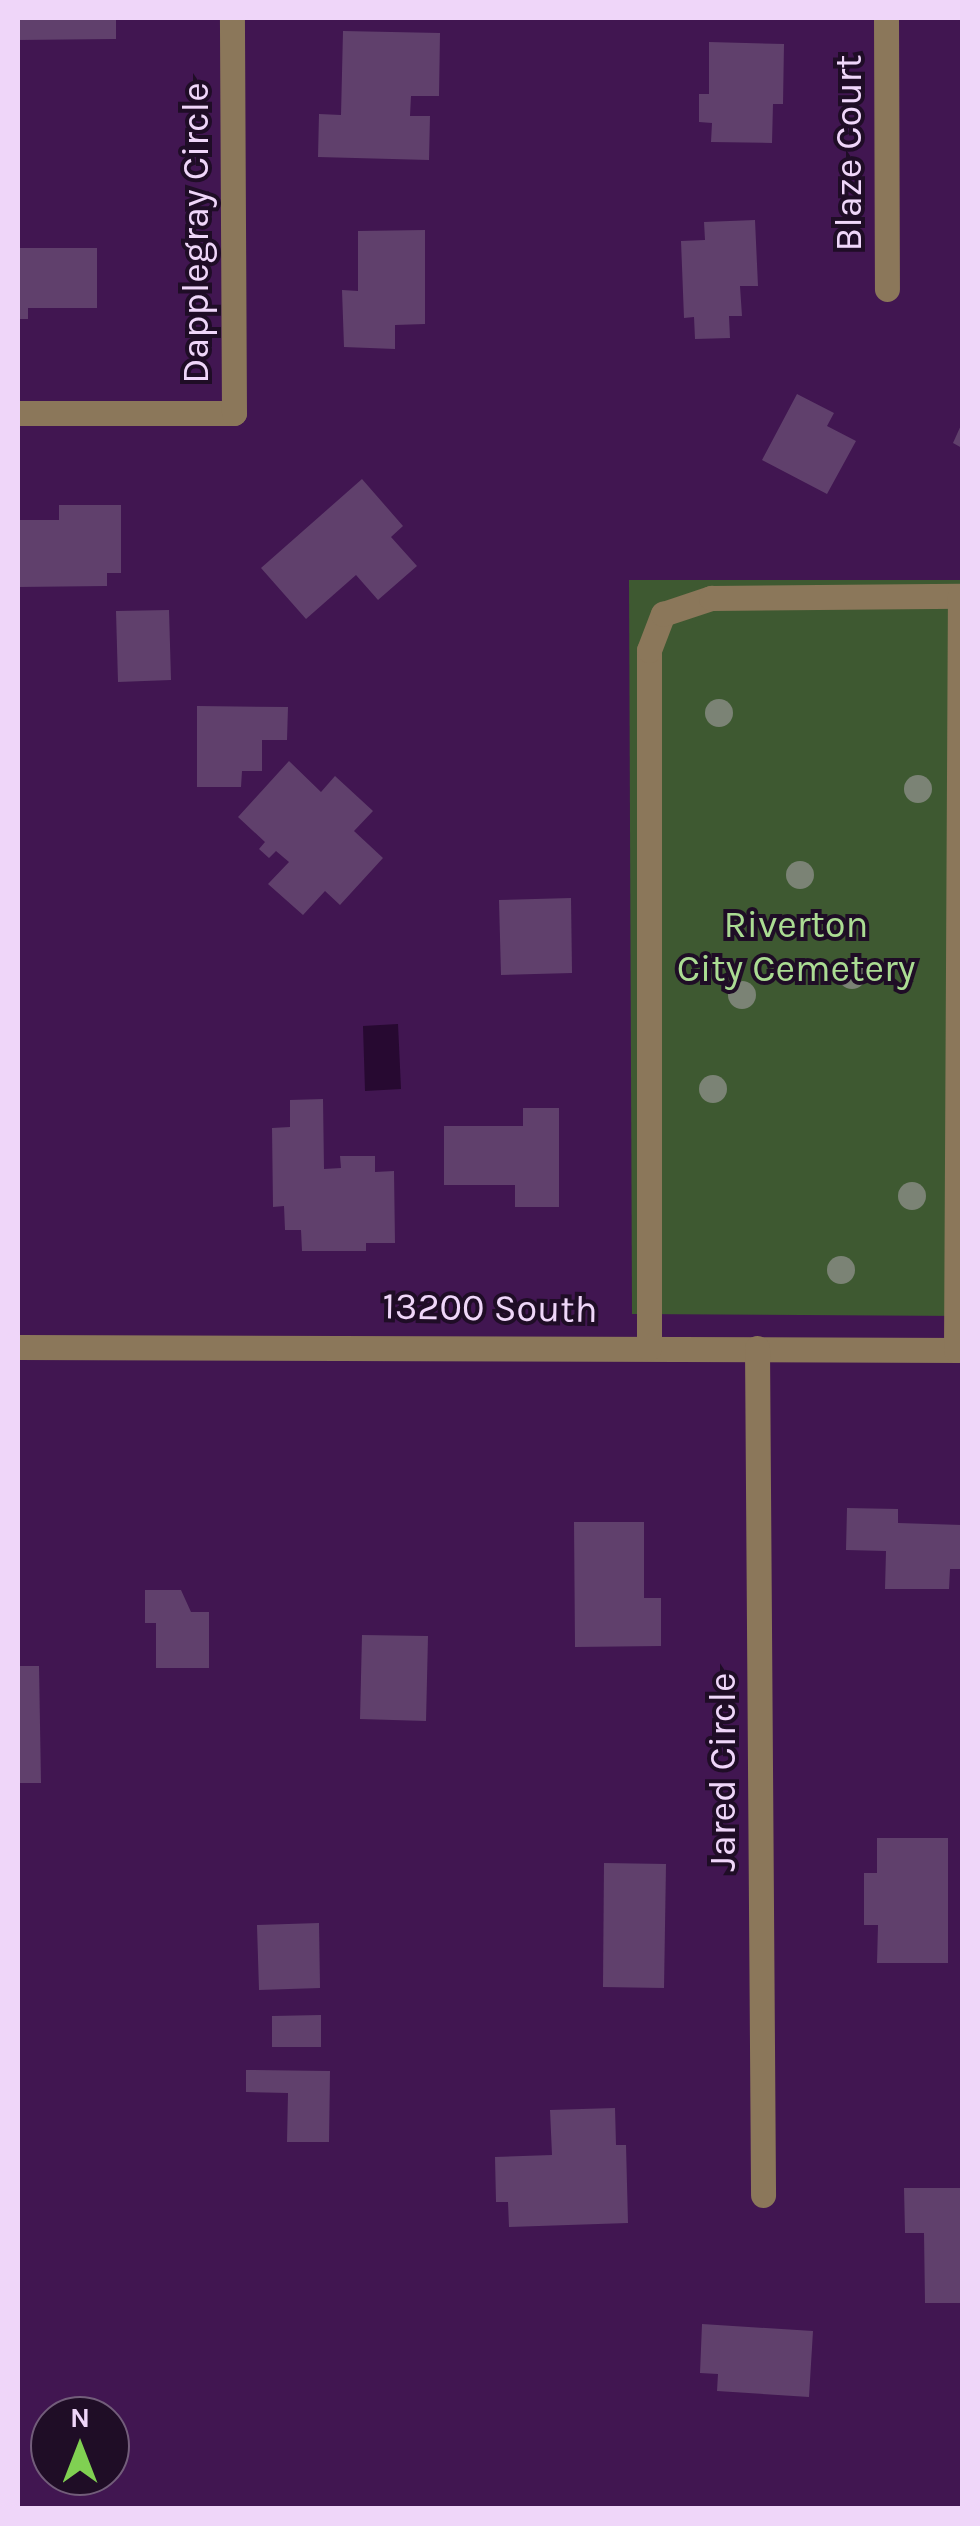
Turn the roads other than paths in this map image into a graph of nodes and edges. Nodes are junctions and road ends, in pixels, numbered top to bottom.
1 (232, 18) edge
2 (886, 18) edge
3 (887, 289) dead end
4 (18, 413) edge
5 (961, 596) edge
6 (18, 1346) edge
7 (650, 1348) junction
8 (757, 1348) junction
9 (959, 1350) edge
10 (763, 2195) dead end

1 - 4 street, Dapplegray Circle
2 - 3 street, Blaze Court
5 - 7 street
5 - 9 street
6 - 7 street, 13200 South
7 - 8 street, 13200 South
8 - 9 street, 13200 South
8 - 10 street, Jared Circle

